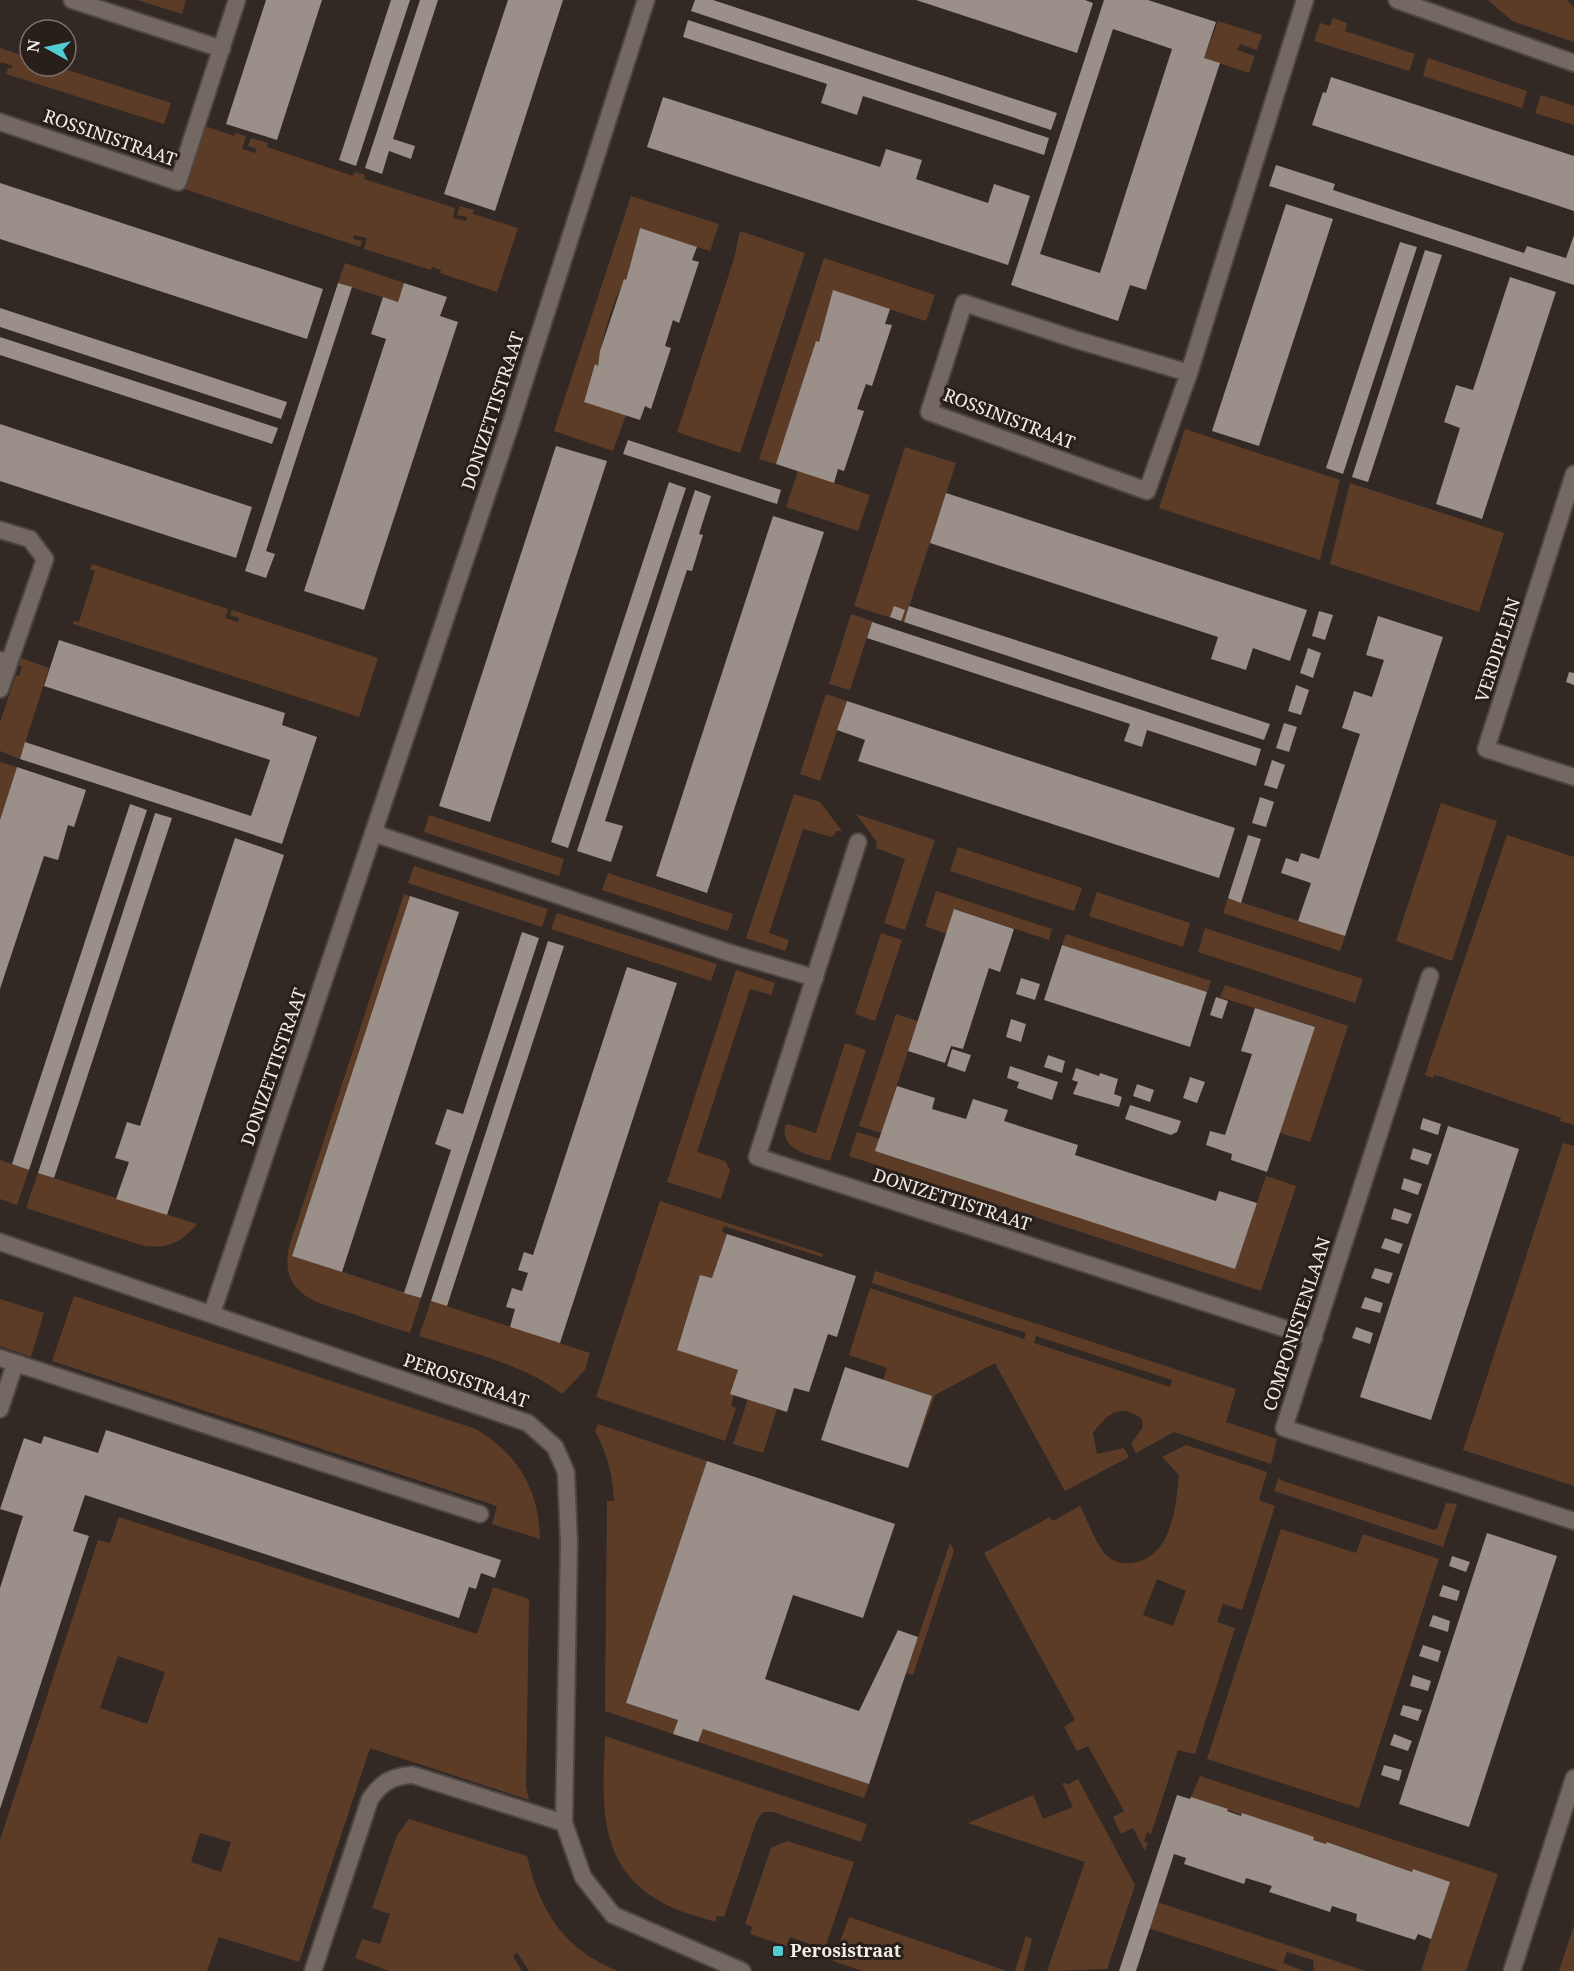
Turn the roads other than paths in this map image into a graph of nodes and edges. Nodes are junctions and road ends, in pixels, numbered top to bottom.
1 (72, 0) edge
2 (237, 0) edge
3 (646, 0) edge
4 (1305, 0) edge
5 (1397, 0) edge
6 (1433, 5) edge
7 (222, 49) junction
8 (1574, 63) edge
9 (0, 122) edge
10 (1189, 373) junction
11 (1574, 474) edge
12 (0, 530) edge
13 (4, 662) edge
14 (0, 689) edge
15 (1574, 777) edge
16 (373, 833) junction
17 (858, 842) dead end
18 (1430, 976) dead end
19 (815, 978) junction
20 (0, 1242) edge
21 (212, 1313) junction
22 (1314, 1338) junction
23 (8, 1361) edge
24 (0, 1409) edge
25 (480, 1514) dead end
26 (1574, 1521) edge
27 (1574, 1778) edge
28 (564, 1823) junction
29 (313, 1971) edge
30 (742, 1971) edge
31 (1512, 1971) edge

1 - 7 street
2 - 7 street, ROSSINISTRAAT
3 - 16 street, DONIZETTISTRAAT
4 - 10 street, ROSSINISTRAAT
5 - 6 street
6 - 8 street
7 - 9 street, ROSSINISTRAAT
10 - 10 street, ROSSINISTRAAT
11 - 15 street, VERDIPLEIN
12 - 13 street
13 - 14 street
16 - 19 street
16 - 21 street, DONIZETTISTRAAT
17 - 19 street, DONIZETTISTRAAT
18 - 22 street, COMPONISTENLAAN
19 - 22 street, DONIZETTISTRAAT
20 - 21 street, PEROSISTRAAT
21 - 28 street, PEROSISTRAAT
22 - 26 street, COMPONISTENLAAN
23 - 24 street
23 - 25 street
27 - 31 street
28 - 29 street
28 - 30 street, PEROSISTRAAT

